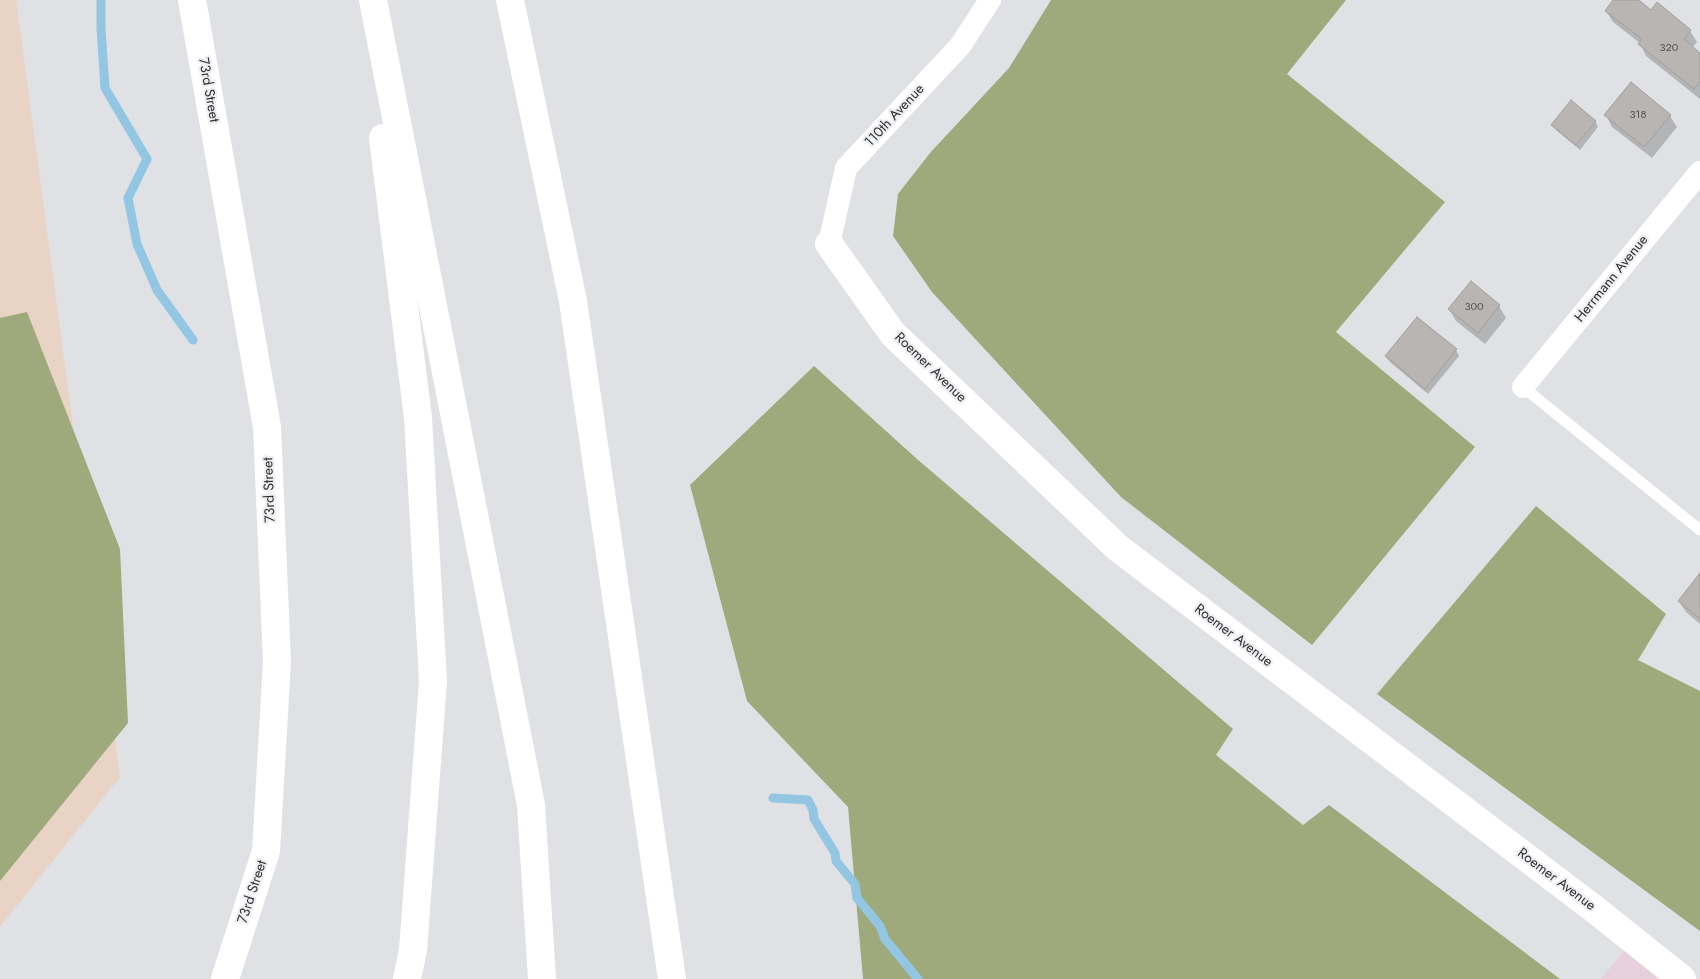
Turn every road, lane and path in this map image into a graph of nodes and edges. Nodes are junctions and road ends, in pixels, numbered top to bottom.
1 (192, 0) edge
2 (365, 0) edge
3 (373, 0) edge
4 (510, 0) edge
5 (990, 0) edge
6 (1700, 172) edge
7 (829, 244) joint
8 (1523, 387) joint
9 (1700, 530) edge
10 (225, 979) edge
11 (406, 979) edge
12 (542, 979) edge
13 (672, 979) edge
14 (1682, 979) edge

1 - 10 main road, 73rd Street
2 - 11 main road
3 - 12 main road
4 - 13 main road
5 - 7 street, 110th Avenue
6 - 8 street, Herrmann Avenue
7 - 14 main road, Roemer Avenue
8 - 9 lane

